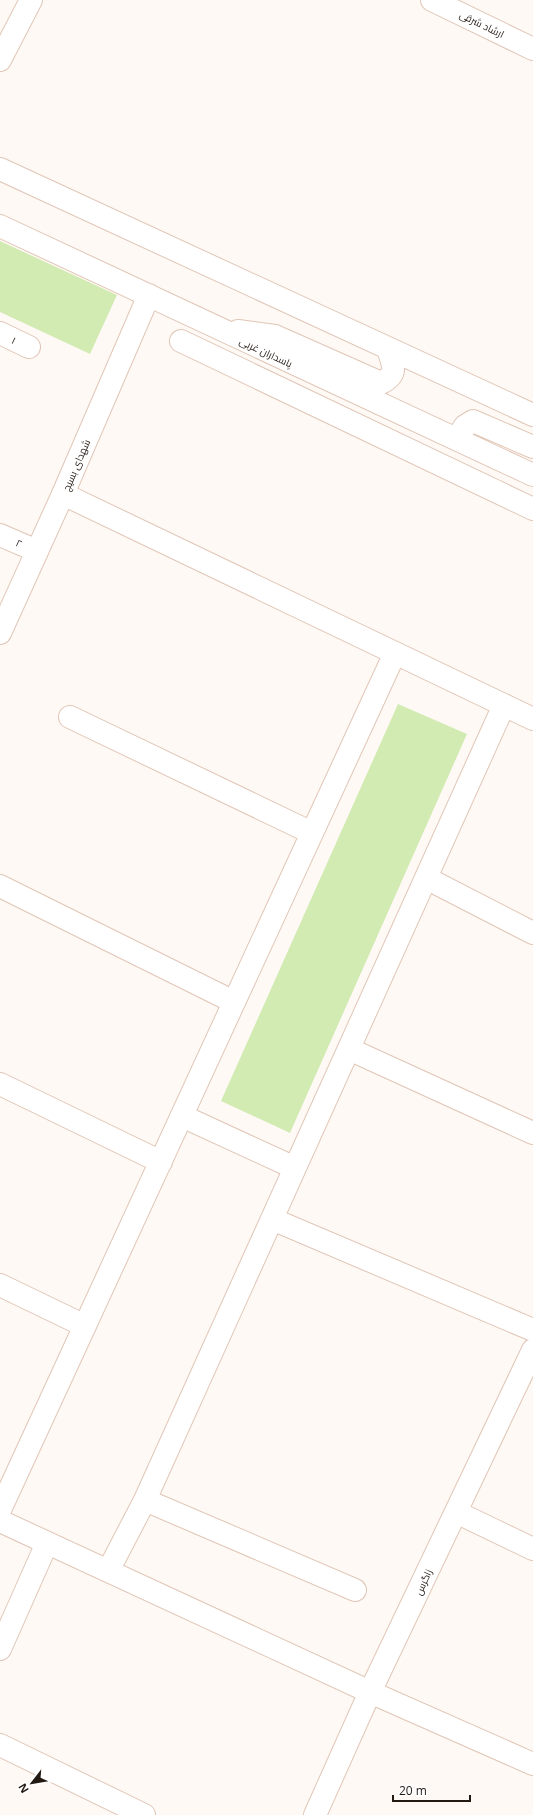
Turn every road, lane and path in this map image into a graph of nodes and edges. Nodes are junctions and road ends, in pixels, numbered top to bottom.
1 (30, 0) edge
2 (432, 0) edge
3 (533, 49) edge
4 (0, 60) edge
5 (0, 169) edge
6 (0, 226) edge
7 (149, 295) junction
8 (215, 328) junction
9 (0, 333) edge
10 (181, 342) dead end
11 (29, 347) dead end
12 (388, 349) junction
13 (533, 415) edge
14 (456, 439) junction
15 (533, 447) edge
16 (533, 475) edge
17 (63, 494) junction
18 (533, 509) edge
19 (0, 535) edge
20 (37, 551) junction
21 (0, 634) edge
22 (395, 653) junction
23 (504, 705) junction
24 (70, 717) dead end
25 (533, 719) edge
26 (312, 833) junction
27 (426, 878) junction
28 (0, 886) edge
29 (533, 933) edge
30 (234, 1002) junction
31 (349, 1049) junction
32 (0, 1084) edge
33 (182, 1116) junction
34 (533, 1133) edge
35 (160, 1162) junction
36 (295, 1168) junction
37 (272, 1219) junction
38 (0, 1285) edge
39 (85, 1326) junction
40 (533, 1330) edge
41 (533, 1350) edge
42 (145, 1500) junction
43 (0, 1510) edge
44 (456, 1512) junction
45 (0, 1521) edge
46 (47, 1543) junction
47 (533, 1549) edge
48 (108, 1571) junction
49 (355, 1590) dead end
50 (0, 1649) edge
51 (370, 1692) junction
52 (0, 1745) edge
53 (533, 1764) edge
54 (144, 1815) edge
55 (315, 1815) edge

1 - 4 street
2 - 3 street, ارشاد شرقی
5 - 12 street
6 - 7 street, پاسداران غربی
7 - 8 street, پاسداران غربی
7 - 17 street, شهدای بسیج
8 - 12 street
8 - 14 street, پاسداران غربی
9 - 11 street, ۱
10 - 18 street
12 - 13 street
14 - 15 street
14 - 16 street, پاسداران غربی
17 - 20 street, شهدای بسیج
17 - 22 street
19 - 20 street, ۲
20 - 21 street, شهدای بسیج
22 - 23 street
22 - 26 street
23 - 25 street
23 - 27 street
24 - 26 street
26 - 30 street
27 - 29 street
27 - 31 street
28 - 30 street
30 - 33 street
31 - 34 street
31 - 36 street
32 - 35 street
33 - 35 street
33 - 36 street
35 - 39 street
36 - 37 street
37 - 40 street
37 - 42 street
38 - 39 street
39 - 43 street
41 - 44 street, زاگرس
42 - 48 street
42 - 49 street
44 - 47 street
44 - 51 street, زاگرس
45 - 46 street
46 - 48 street
46 - 50 street
48 - 51 street
51 - 53 street
51 - 55 street, زاگرس
52 - 54 street

